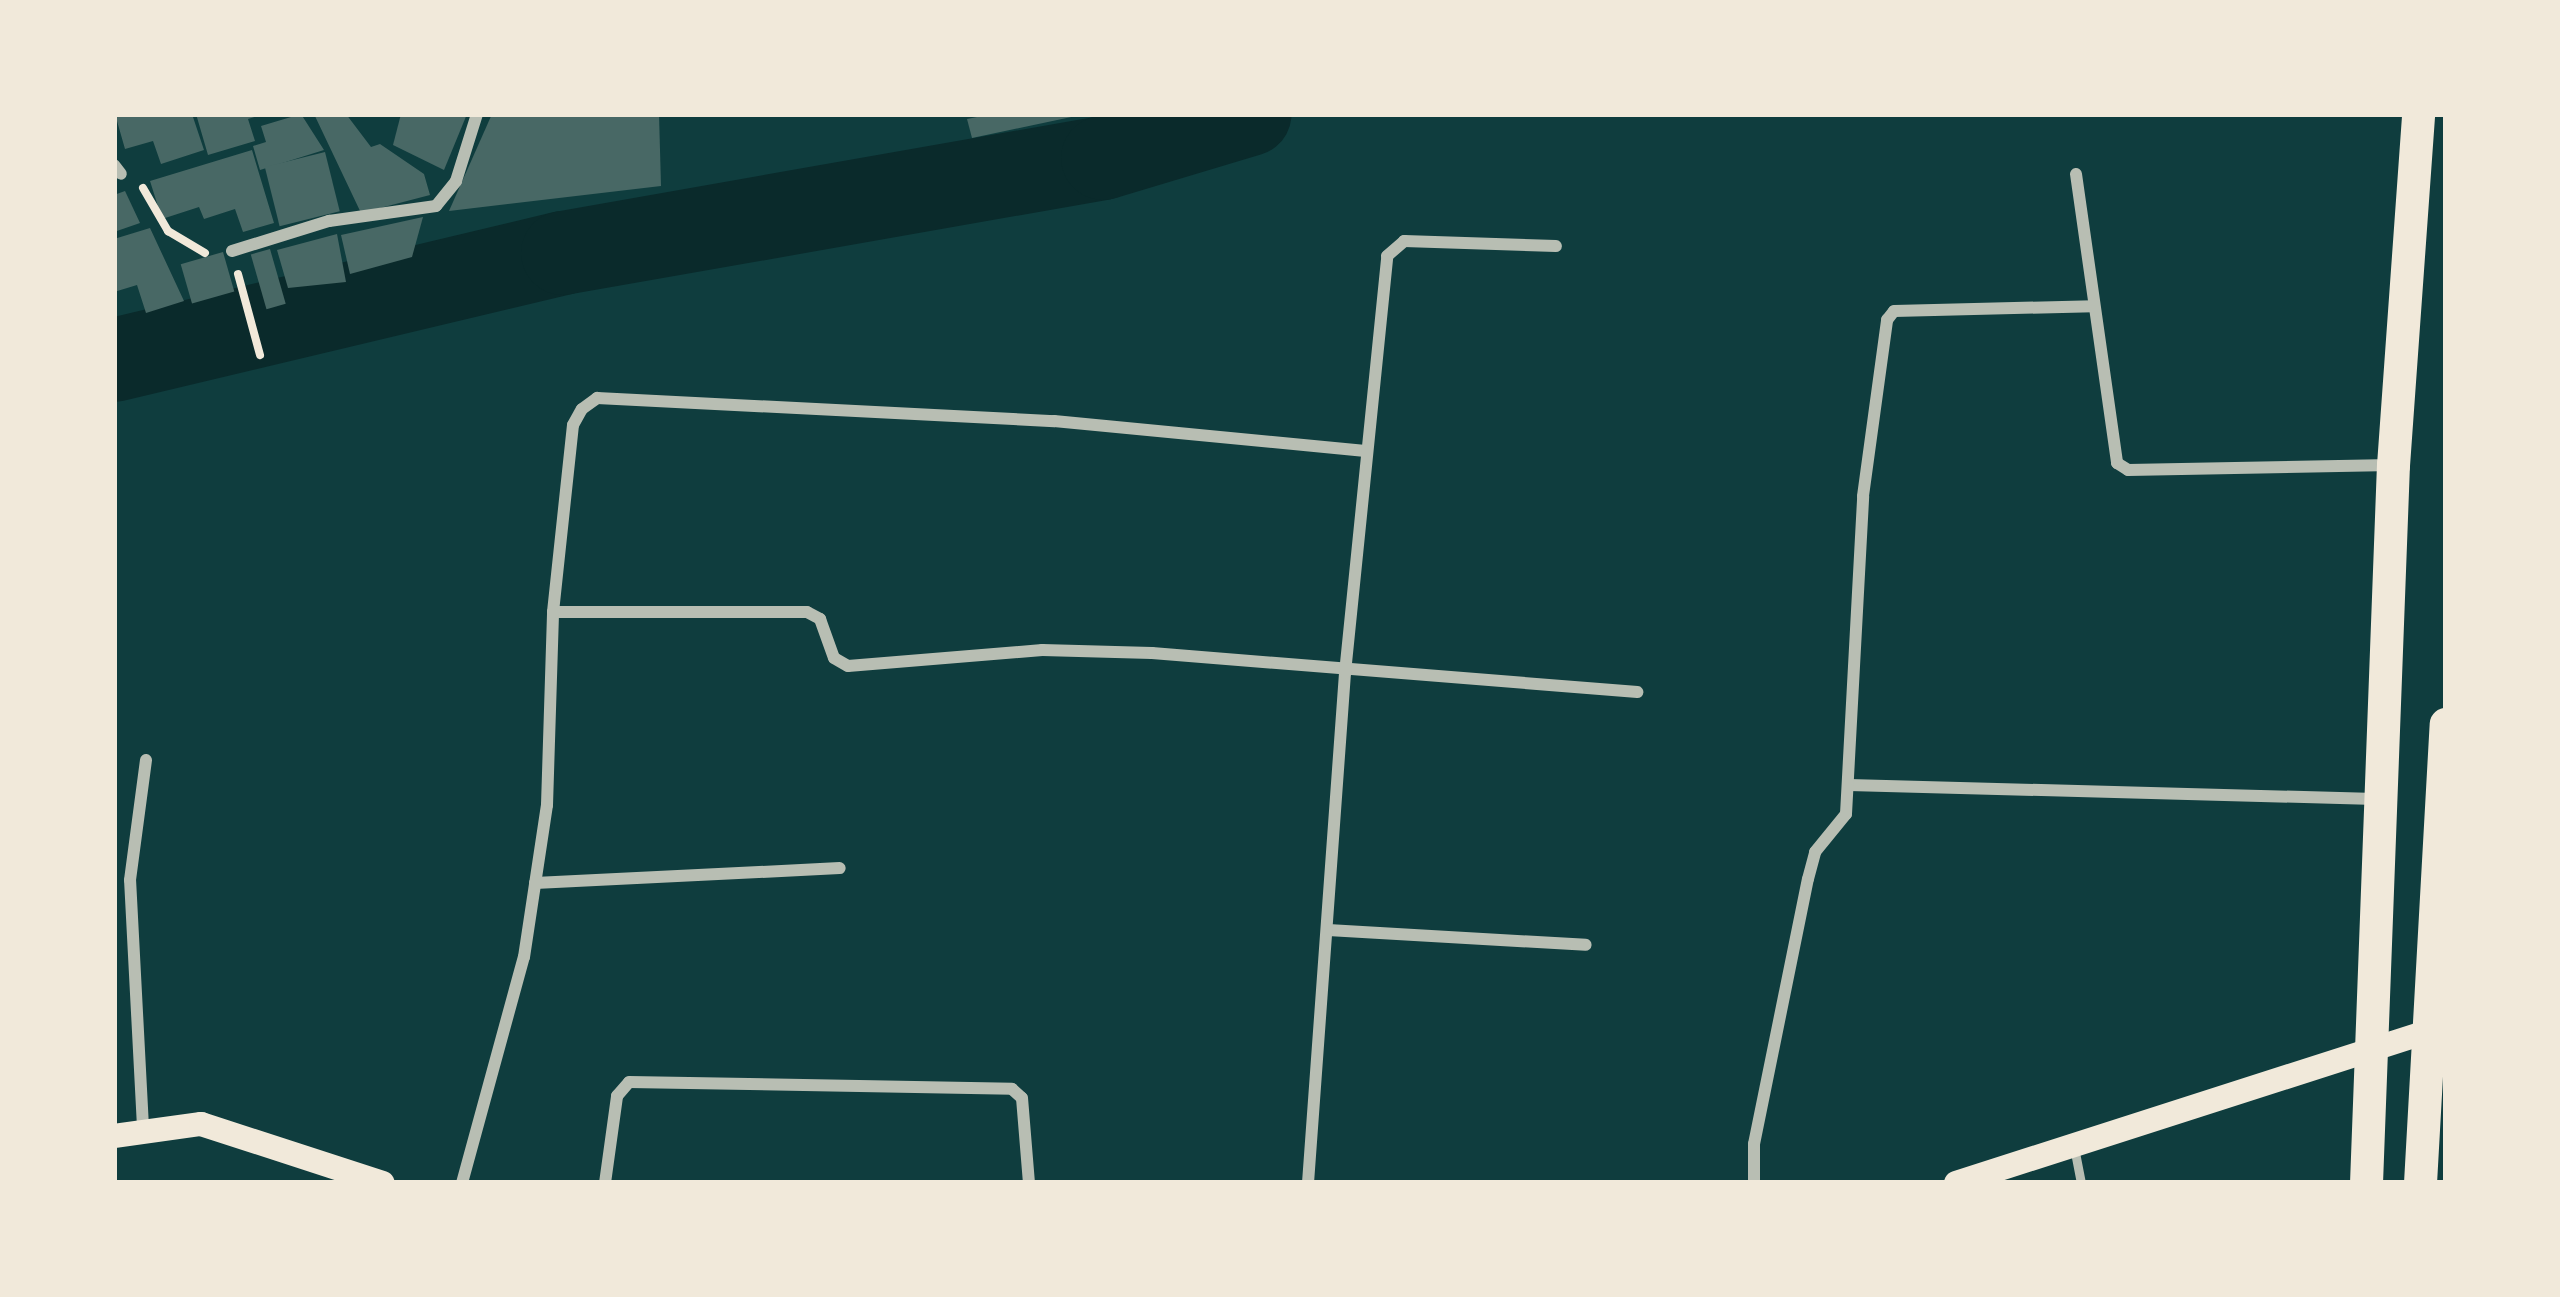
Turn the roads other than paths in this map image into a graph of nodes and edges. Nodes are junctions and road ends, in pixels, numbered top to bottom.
1 (478, 114) edge
2 (2418, 114) edge
3 (2076, 174) dead end
4 (1556, 247) dead end
5 (232, 251) road end
6 (2093, 306) junction
7 (1366, 451) junction
8 (2393, 465) junction
9 (553, 611) junction
10 (1345, 673) junction
11 (1637, 692) dead end
12 (2446, 724) edge
13 (146, 760) dead end
14 (1849, 784) junction
15 (2382, 800) junction
16 (840, 868) dead end
17 (536, 884) junction
18 (1328, 930) junction
19 (1586, 945) dead end
20 (2429, 1031) junction
21 (2374, 1051) junction
22 (142, 1127) junction
23 (114, 1136) edge
24 (2074, 1147) junction
25 (382, 1183) edge
26 (462, 1183) edge
27 (605, 1183) edge
28 (1029, 1183) edge
29 (1308, 1183) edge
30 (1754, 1183) edge
31 (1956, 1183) edge
32 (2081, 1183) edge
33 (2366, 1183) edge
34 (2420, 1183) edge

1 - 5 street
2 - 8 highway
3 - 6 street
4 - 7 street
6 - 8 street
6 - 14 street
7 - 9 street
7 - 10 street
8 - 15 highway
9 - 10 street
9 - 17 street
10 - 11 street
10 - 18 street
12 - 20 highway
13 - 22 street
14 - 15 street
14 - 30 street
15 - 21 highway
16 - 17 street
17 - 26 street
18 - 19 street
18 - 29 street
20 - 21 main road
20 - 34 highway
21 - 24 main road
21 - 33 highway
22 - 23 main road
22 - 25 main road
24 - 31 main road
24 - 32 lane
27 - 28 street

